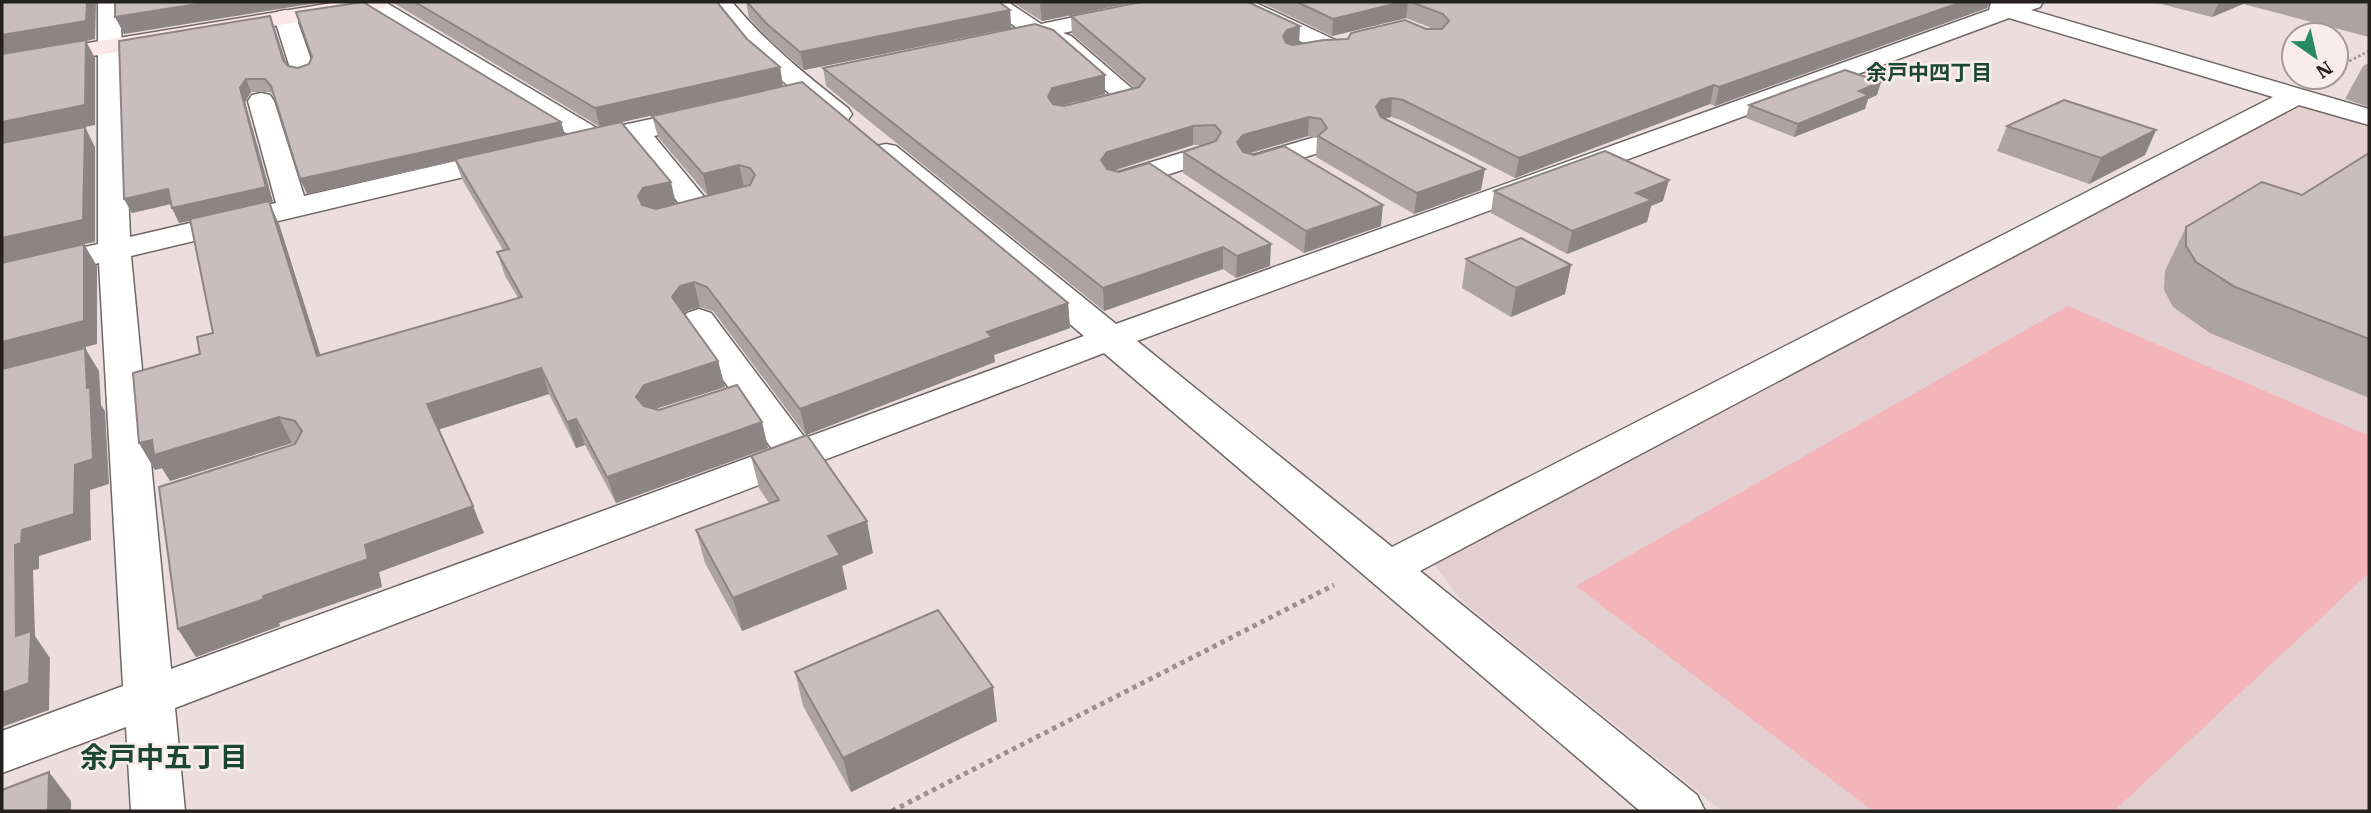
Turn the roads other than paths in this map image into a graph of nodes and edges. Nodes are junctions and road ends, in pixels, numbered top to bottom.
1 (109, 2) edge
2 (375, 2) edge
3 (994, 2) edge
4 (1178, 2) edge
5 (1237, 2) edge
6 (2006, 5) edge
7 (725, 7) edge
8 (756, 7) edge
9 (285, 17) junction
10 (1036, 31) junction
11 (1367, 37) edge
12 (970, 45) edge
13 (110, 46) junction
14 (1329, 46) junction
15 (1296, 55) edge
16 (1352, 57) edge
17 (2, 64) edge
18 (303, 71) edge
19 (811, 83) junction
20 (2295, 96) junction
21 (771, 100) edge
22 (261, 101) dead end
23 (730, 109) edge
24 (1063, 115) edge
25 (2369, 117) edge
26 (636, 132) junction
27 (594, 138) junction
28 (1315, 145) edge
29 (1204, 154) edge
30 (1286, 154) junction
31 (1253, 164) edge
32 (1154, 170) junction
33 (1476, 173) edge
34 (1321, 174) edge
35 (1119, 181) edge
36 (1188, 192) edge
37 (1514, 192) junction
38 (732, 202) edge
39 (1379, 208) edge
40 (293, 209) junction
41 (1413, 229) junction
42 (1267, 246) edge
43 (114, 250) junction
44 (1301, 269) junction
45 (2, 276) edge
46 (699, 320) dead end
47 (1111, 338) junction
48 (752, 393) junction
49 (715, 405) edge
50 (797, 455) junction
51 (174, 496) edge
52 (135, 509) junction
53 (1383, 565) junction
54 (150, 696) junction
55 (2, 752) edge
56 (158, 811) edge
57 (1678, 811) edge

1 - 13 street
2 - 9 main road
2 - 27 street
3 - 10 street
4 - 10 street
5 - 14 street
6 - 20 street
6 - 37 street
7 - 8 street
7 - 19 street
9 - 13 main road
9 - 18 street
10 - 12 street
10 - 24 street
11 - 14 street
13 - 17 main road
13 - 43 street
14 - 15 street
14 - 16 street
19 - 21 street
19 - 47 street
20 - 25 street
20 - 53 street
22 - 40 street
23 - 26 street
26 - 27 street
26 - 38 street
27 - 40 street
28 - 30 street
29 - 32 street
30 - 31 street
30 - 34 street
32 - 35 street
32 - 36 street
33 - 37 street
37 - 41 street
39 - 41 street
40 - 43 street
41 - 44 street
42 - 44 street
43 - 45 street
43 - 52 street
44 - 47 street
46 - 48 street
47 - 50 street
47 - 53 street
48 - 49 street
48 - 50 street
50 - 54 street
51 - 52 street
52 - 54 street
53 - 57 street
54 - 55 street
54 - 56 street

